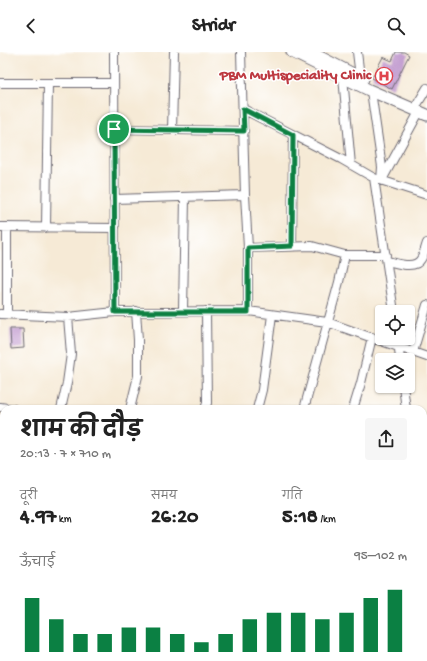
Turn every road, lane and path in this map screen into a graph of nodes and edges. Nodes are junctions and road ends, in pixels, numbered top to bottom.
1 (114, 52) edge
2 (174, 52) edge
3 (241, 52) edge
4 (292, 52) edge
5 (310, 52) edge
6 (356, 52) edge
7 (343, 77) junction
8 (360, 77) junction
9 (0, 82) edge
10 (48, 83) junction
11 (114, 83) junction
12 (427, 88) edge
13 (371, 91) junction
14 (243, 109) junction
15 (423, 109) edge
16 (114, 129) junction
17 (172, 130) junction
18 (244, 131) junction
19 (293, 135) junction
20 (351, 165) junction
21 (379, 179) junction
22 (245, 195) junction
23 (427, 195) edge
24 (185, 197) junction
25 (114, 199) junction
26 (4, 227) edge
27 (46, 228) junction
28 (115, 228) junction
29 (427, 243) edge
30 (292, 246) junction
31 (248, 248) junction
32 (345, 255) junction
33 (387, 258) junction
34 (393, 305) edge
35 (427, 305) edge
36 (183, 311) junction
37 (206, 311) junction
38 (115, 312) junction
39 (136, 312) junction
40 (248, 312) junction
41 (4, 314) edge
42 (272, 315) junction
43 (68, 317) junction
44 (327, 322) junction
45 (372, 337) junction
46 (399, 345) edge
47 (399, 348) junction
48 (413, 352) junction
49 (399, 353) edge
50 (427, 357) edge
51 (404, 393) edge
52 (62, 405) edge
53 (131, 405) edge
54 (205, 405) edge
55 (259, 405) edge
56 (305, 405) edge
57 (354, 405) edge
58 (405, 405) edge

1 - 11 street
2 - 17 street
3 - 14 street
4 - 7 main road
5 - 8 main road
6 - 8 street
7 - 13 main road
7 - 20 street
8 - 15 main road
9 - 10 street
10 - 11 street
10 - 27 street
11 - 16 street
12 - 15 street
13 - 15 main road
13 - 21 street
14 - 18 street
14 - 19 street
15 - 21 street
16 - 17 street
16 - 25 street
17 - 18 street
18 - 22 street
19 - 20 street
19 - 30 street
20 - 21 street
21 - 23 street
21 - 33 street
22 - 24 street
22 - 31 street
24 - 25 street
24 - 36 street
25 - 28 street
26 - 27 street
26 - 41 street
27 - 28 street
28 - 38 street
29 - 33 street
30 - 31 street
30 - 32 street
31 - 40 street
32 - 33 street
32 - 44 street
33 - 34 street
35 - 48 street
36 - 37 street
36 - 39 street
37 - 40 street
37 - 54 street
38 - 39 street
38 - 43 street
39 - 53 street
40 - 42 street
41 - 43 street
42 - 44 street
42 - 55 street
43 - 52 street
44 - 45 street
44 - 56 street
45 - 47 street
45 - 57 street
46 - 47 street
47 - 48 street
47 - 49 street
48 - 50 street
51 - 58 street

